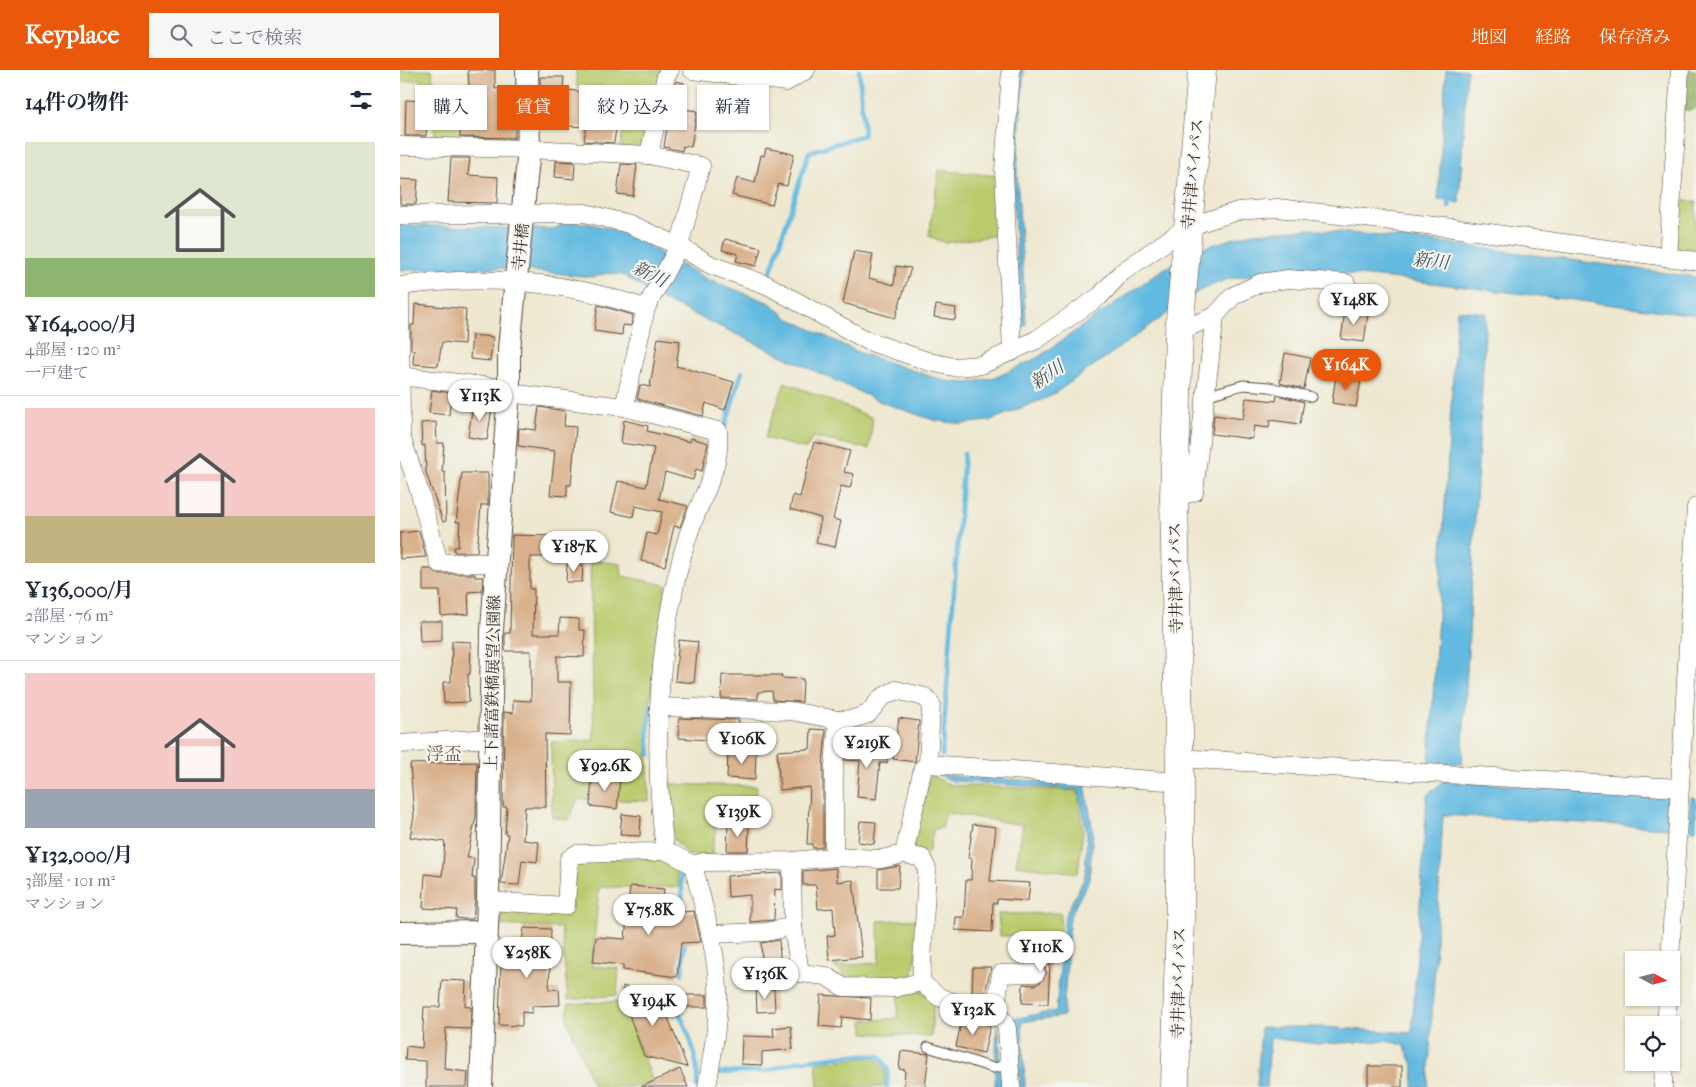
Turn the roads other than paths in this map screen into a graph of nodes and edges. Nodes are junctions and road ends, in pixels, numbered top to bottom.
1 (527, 70) edge
2 (670, 70) edge
3 (692, 70) edge
4 (806, 70) edge
5 (1011, 70) edge
6 (1202, 70) edge
7 (1680, 70) edge
8 (400, 146) edge
9 (529, 149) junction
10 (649, 155) junction
11 (524, 213) junction
12 (400, 215) edge
13 (1187, 227) junction
14 (678, 248) junction
15 (1668, 258) junction
16 (1696, 261) edge
17 (517, 281) junction
18 (1346, 283) dead end
19 (400, 286) edge
20 (647, 305) junction
21 (1215, 316) junction
22 (1179, 331) junction
23 (1012, 352) junction
24 (400, 376) edge
25 (509, 391) junction
26 (1204, 396) junction
27 (1311, 397) dead end
28 (624, 407) junction
29 (1174, 498) junction
30 (1696, 507) edge
31 (495, 563) junction
32 (659, 707) junction
33 (838, 720) junction
34 (491, 738) junction
35 (400, 744) edge
36 (928, 764) junction
37 (1180, 771) junction
38 (1679, 788) junction
39 (665, 850) junction
40 (904, 854) junction
41 (834, 857) junction
42 (792, 861) junction
43 (693, 865) junction
44 (488, 901) junction
45 (793, 926) junction
46 (486, 932) junction
47 (400, 933) edge
48 (710, 934) junction
49 (1670, 951) edge
50 (1036, 973) dead end
51 (921, 982) junction
52 (1000, 1021) junction
53 (928, 1047) dead end
54 (1001, 1067) junction
55 (1664, 1071) edge
56 (481, 1087) edge
57 (707, 1087) edge
58 (1011, 1087) edge
59 (1175, 1087) edge
60 (1663, 1087) edge

1 - 9 street
2 - 10 street
3 - 4 street
5 - 23 street
6 - 13 highway, 寺井津バイパス
7 - 15 street
8 - 9 street
9 - 10 street
9 - 11 street
10 - 14 street
11 - 12 street
11 - 14 street
11 - 17 street, 寺井橋
13 - 15 street
13 - 22 highway, 寺井津バイパス
13 - 23 street
14 - 20 street
14 - 23 street
15 - 16 street
17 - 19 street
17 - 20 street
17 - 25 street, 上下諸富鉄橋展望公園線
18 - 21 street
19 - 24 street
20 - 28 street
21 - 22 street
21 - 26 street
22 - 29 highway, 寺井津バイパス
24 - 25 street
24 - 31 street
25 - 28 street
25 - 31 street, 上下諸富鉄橋展望公園線
26 - 27 lane
26 - 29 street
28 - 32 street
29 - 37 highway, 寺井津バイパス
30 - 38 street
31 - 34 street, 上下諸富鉄橋展望公園線
32 - 33 street
32 - 39 street
33 - 36 street
33 - 41 street
34 - 35 street
34 - 44 street, 上下諸富鉄橋展望公園線
36 - 37 street
36 - 40 street
37 - 38 street
37 - 59 highway, 寺井津バイパス
38 - 49 street
39 - 43 street
39 - 44 street
40 - 41 street
40 - 51 street
41 - 42 street
42 - 43 street
42 - 45 street
43 - 48 street
44 - 46 street, 上下諸富鉄橋展望公園線
45 - 48 street
45 - 51 street
46 - 47 street
46 - 56 street, 上下諸富鉄橋展望公園線
48 - 57 street
50 - 52 street
51 - 52 street
52 - 54 street
53 - 54 lane
54 - 58 street
55 - 60 street

